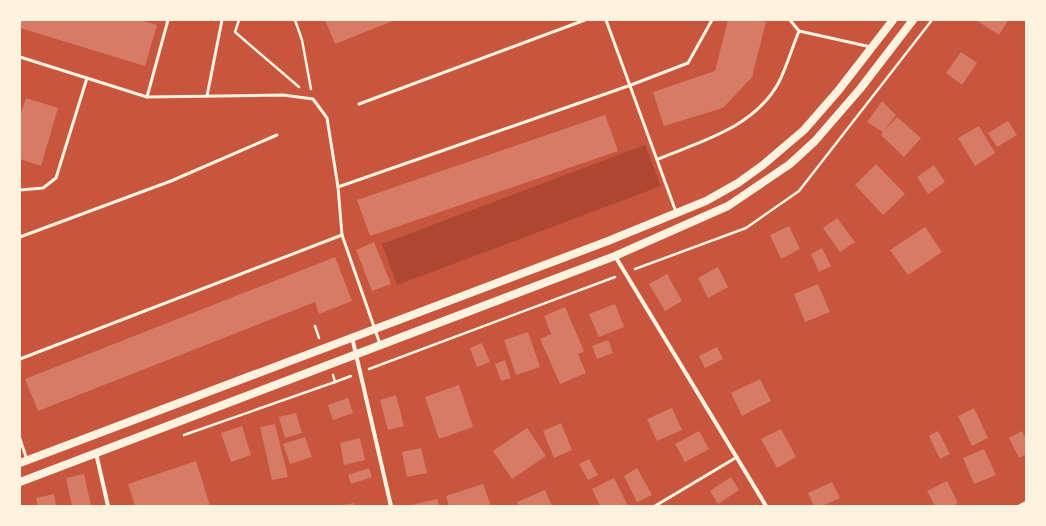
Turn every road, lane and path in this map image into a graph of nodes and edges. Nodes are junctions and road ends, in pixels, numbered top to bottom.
1 (168, 20) edge
2 (222, 20) edge
3 (238, 20) edge
4 (295, 20) edge
5 (585, 20) edge
6 (606, 20) edge
7 (712, 20) edge
8 (790, 20) edge
9 (893, 20) edge
10 (913, 20) edge
11 (799, 31) junction
12 (873, 47) junction
13 (20, 57) edge
14 (87, 78) junction
15 (631, 85) junction
16 (207, 96) junction
17 (147, 97) junction
18 (313, 99) junction
19 (359, 104) dead end
20 (277, 135) dead end
21 (658, 159) junction
22 (338, 187) junction
23 (20, 190) edge
24 (677, 214) junction
25 (342, 235) junction
26 (20, 237) edge
27 (615, 256) junction
28 (375, 329) junction
29 (352, 337) junction
30 (381, 346) junction
31 (357, 354) junction
32 (20, 360) edge
33 (20, 439) edge
34 (96, 452) junction
35 (737, 457) junction
36 (24, 462) edge
37 (20, 482) edge
38 (1026, 503) edge
39 (108, 506) edge
40 (391, 506) edge
41 (655, 506) edge
42 (766, 506) edge
43 (1020, 506) edge

1 - 17 lane
2 - 16 lane
3 - 18 path
4 - 18 path
5 - 19 lane
6 - 15 lane
7 - 15 lane
8 - 11 lane
9 - 12 main road
10 - 27 main road
11 - 12 lane
11 - 21 lane
12 - 24 main road
13 - 14 lane
14 - 17 lane
14 - 23 lane
15 - 21 lane
15 - 22 lane
16 - 17 lane
16 - 18 lane
18 - 22 lane
20 - 26 lane
21 - 24 lane
22 - 25 lane
24 - 28 main road
25 - 28 lane
25 - 32 lane
27 - 30 main road
27 - 35 street
28 - 29 main road
28 - 30 lane
29 - 31 street
29 - 36 main road
30 - 31 main road
31 - 34 main road
31 - 40 street
33 - 36 lane
34 - 37 main road
34 - 39 street
35 - 41 lane
35 - 42 street
38 - 43 street

